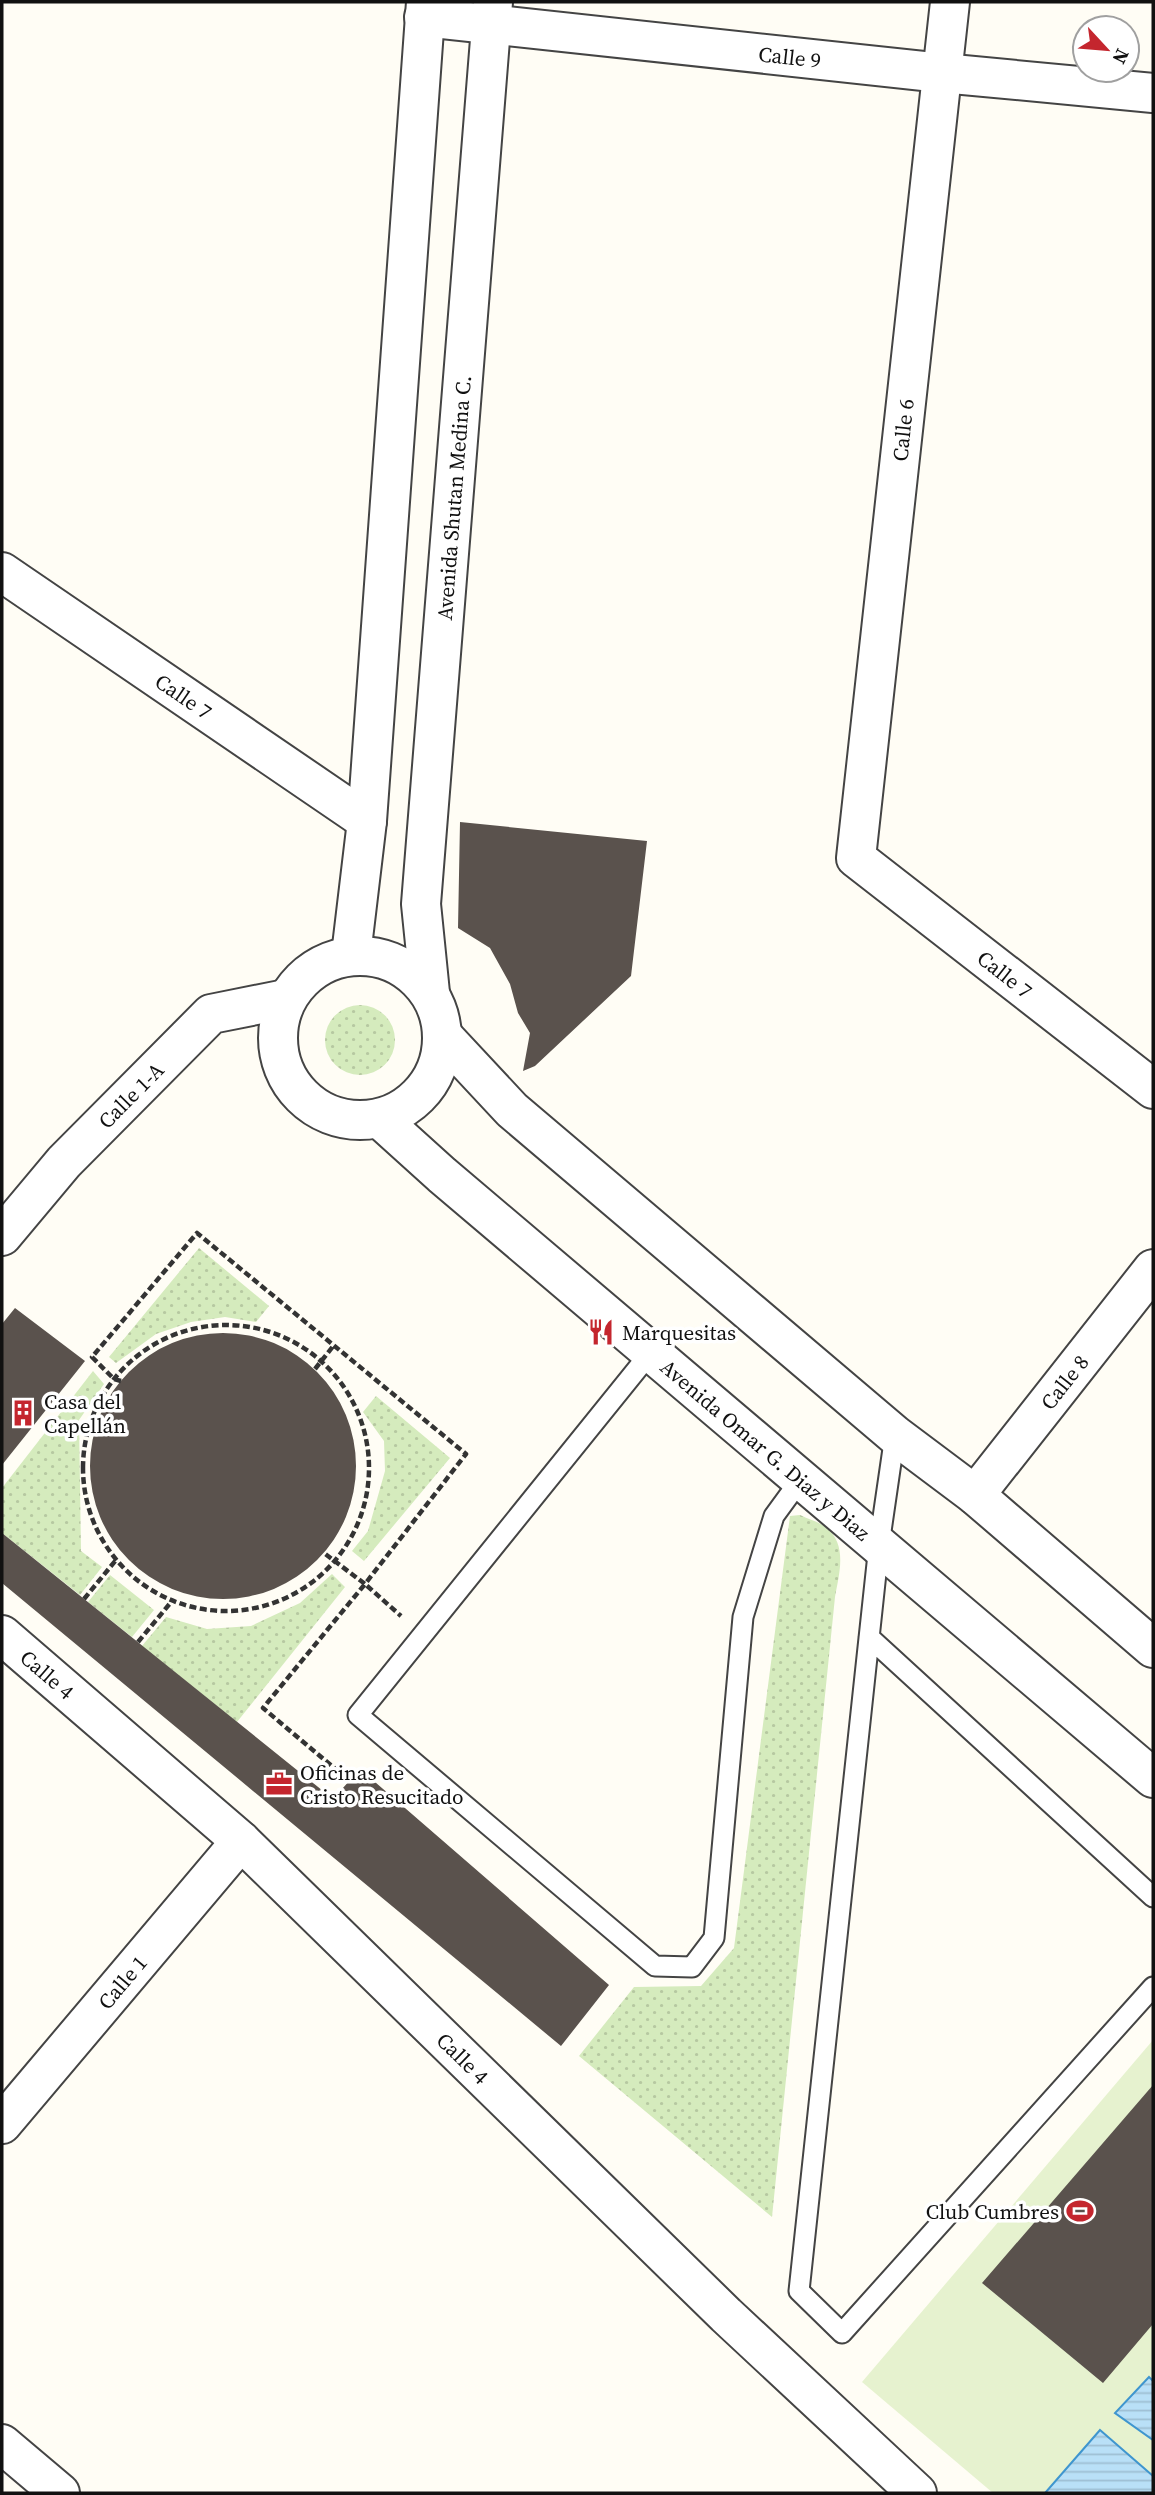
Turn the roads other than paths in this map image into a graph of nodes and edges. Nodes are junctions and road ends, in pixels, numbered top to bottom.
1 (950, 2) edge
2 (425, 10) edge
3 (492, 14) edge
4 (942, 74) junction
5 (1153, 93) edge
6 (2, 572) edge
7 (367, 821) junction
8 (856, 858) joint
9 (351, 955) junction
10 (430, 993) junction
11 (286, 999) junction
12 (443, 1036) junction
13 (1153, 1089) edge
14 (380, 1119) junction
15 (2, 1236) edge
16 (1153, 1269) edge
17 (651, 1352) junction
18 (895, 1435) junction
19 (802, 1479) junction
20 (975, 1495) junction
21 (879, 1545) junction
22 (2, 1635) edge
23 (869, 1637) junction
24 (1153, 1648) edge
25 (1153, 1778) edge
26 (241, 1841) junction
27 (1153, 1897) edge
28 (1153, 1987) edge
29 (2, 2124) edge
30 (2, 2444) edge
31 (60, 2493) edge
32 (916, 2493) edge

1 - 4 street, Calle 6
2 - 3 street, Calle 9
2 - 7 street
3 - 4 street, Calle 9
3 - 10 street, Avenida Shutan Medina C.
4 - 5 street, Calle 9
4 - 8 street, Calle 6
6 - 7 street, Calle 7
7 - 9 street
8 - 13 street, Calle 7
9 - 10 street
9 - 11 street
10 - 12 street
11 - 14 street
11 - 15 street, Calle 1-A
12 - 14 street
12 - 18 street
14 - 17 street, Avenida Omar G. Diaz y Diaz
16 - 20 street, Calle 8
17 - 19 street, Avenida Omar G. Diaz y Diaz
17 - 19 lane
18 - 20 street
18 - 21 lane
19 - 21 street, Avenida Omar G. Diaz y Diaz
20 - 24 street
21 - 23 lane
21 - 25 street, Avenida Omar G. Diaz y Diaz
22 - 26 street, Calle 4
23 - 27 lane
23 - 28 lane
26 - 29 street, Calle 1
26 - 32 street, Calle 4
30 - 31 street

